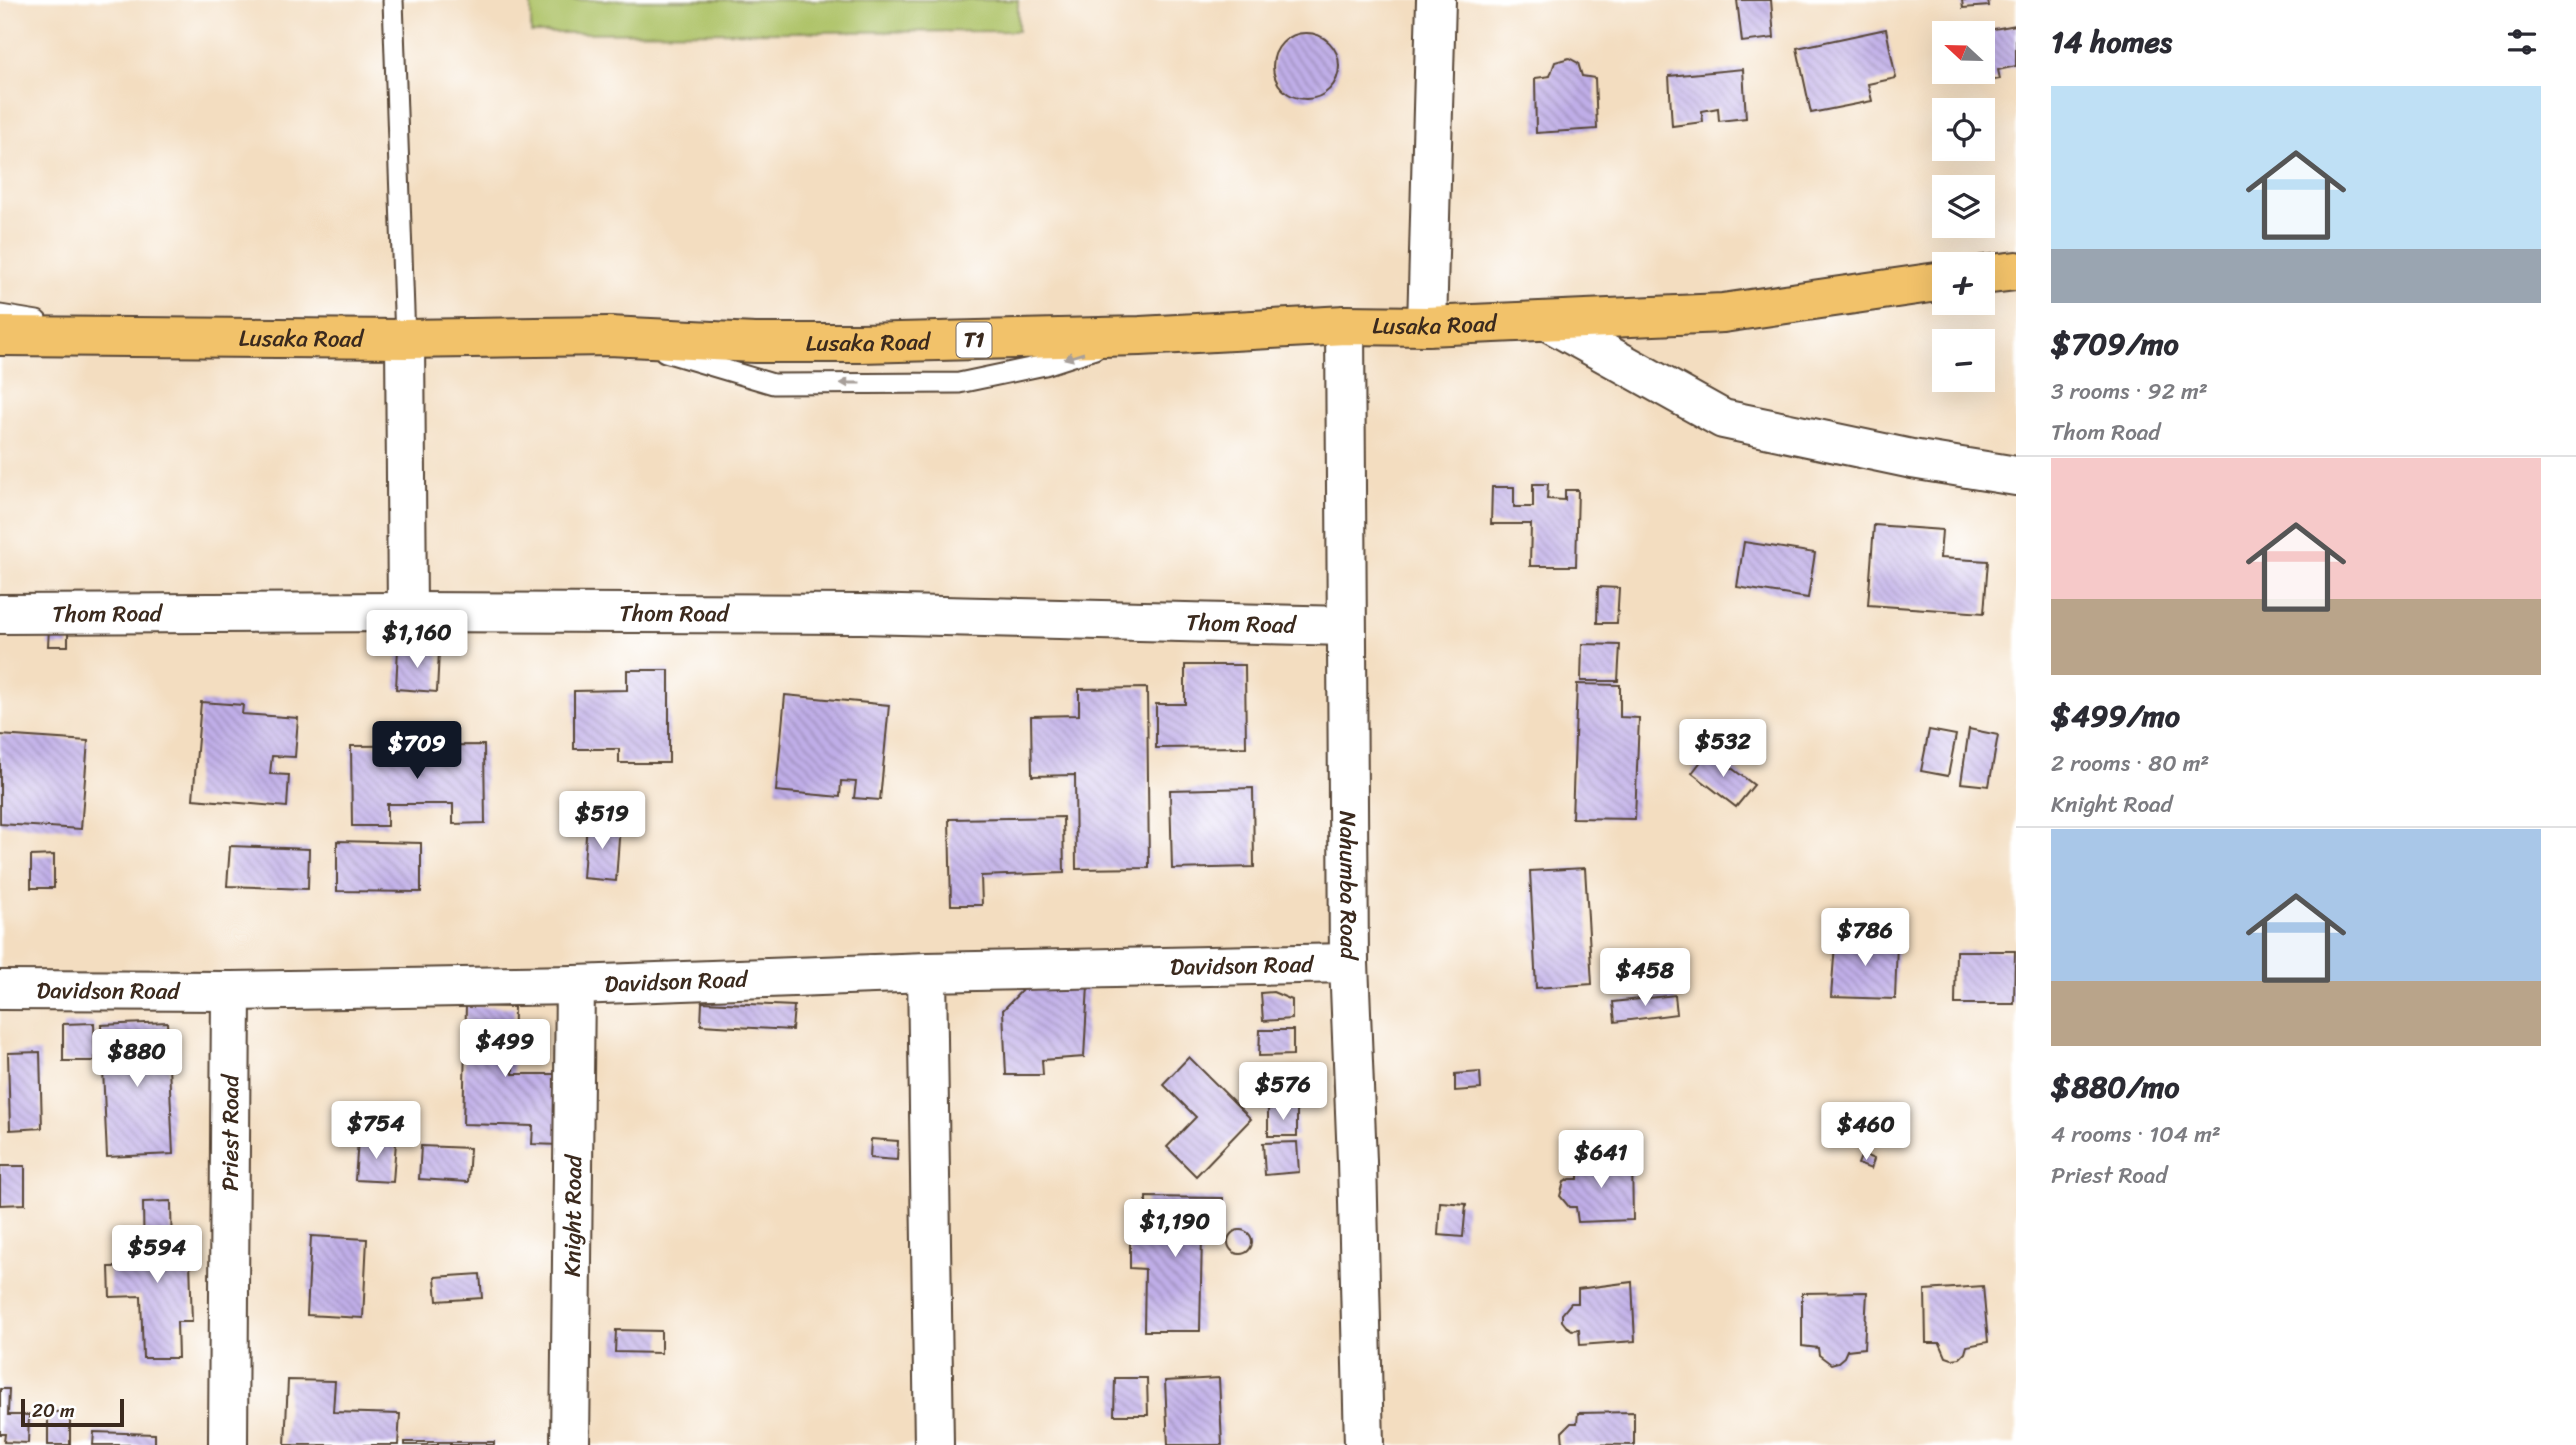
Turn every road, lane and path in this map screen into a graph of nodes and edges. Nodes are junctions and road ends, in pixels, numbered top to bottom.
1 (393, 0) edge
2 (1436, 0) edge
3 (2016, 271) edge
4 (1995, 274) edge
5 (1932, 283) edge
6 (0, 315) edge
7 (1547, 321) junction
8 (1345, 325) junction
9 (1427, 326) junction
10 (125, 335) junction
11 (0, 336) edge
12 (405, 339) junction
13 (2016, 476) edge
14 (407, 612) junction
15 (0, 614) edge
16 (1346, 626) junction
17 (1349, 963) junction
18 (926, 972) junction
19 (575, 985) junction
20 (0, 990) edge
21 (231, 991) junction
22 (228, 1445) edge
23 (570, 1445) edge
24 (934, 1445) edge
25 (1364, 1445) edge

1 - 12 lane
2 - 9 street
3 - 4 highway
5 - 7 highway, Lusaka Road / T1
6 - 10 lane
7 - 9 highway, Lusaka Road / T1
7 - 13 street
8 - 9 highway, Lusaka Road / T1
8 - 12 highway, Lusaka Road / T1
8 - 16 street, Nahumba Road
10 - 11 highway, Lusaka Road / T1
10 - 12 highway, Lusaka Road / T1
12 - 14 street
14 - 15 street, Thom Road
14 - 16 street, Thom Road
16 - 17 street, Nahumba Road
17 - 18 street, Davidson Road
17 - 25 street, Nahumba Road
18 - 19 street, Davidson Road
18 - 24 street
19 - 21 street, Davidson Road
19 - 23 street, Knight Road
20 - 21 street, Davidson Road
21 - 22 street, Priest Road

